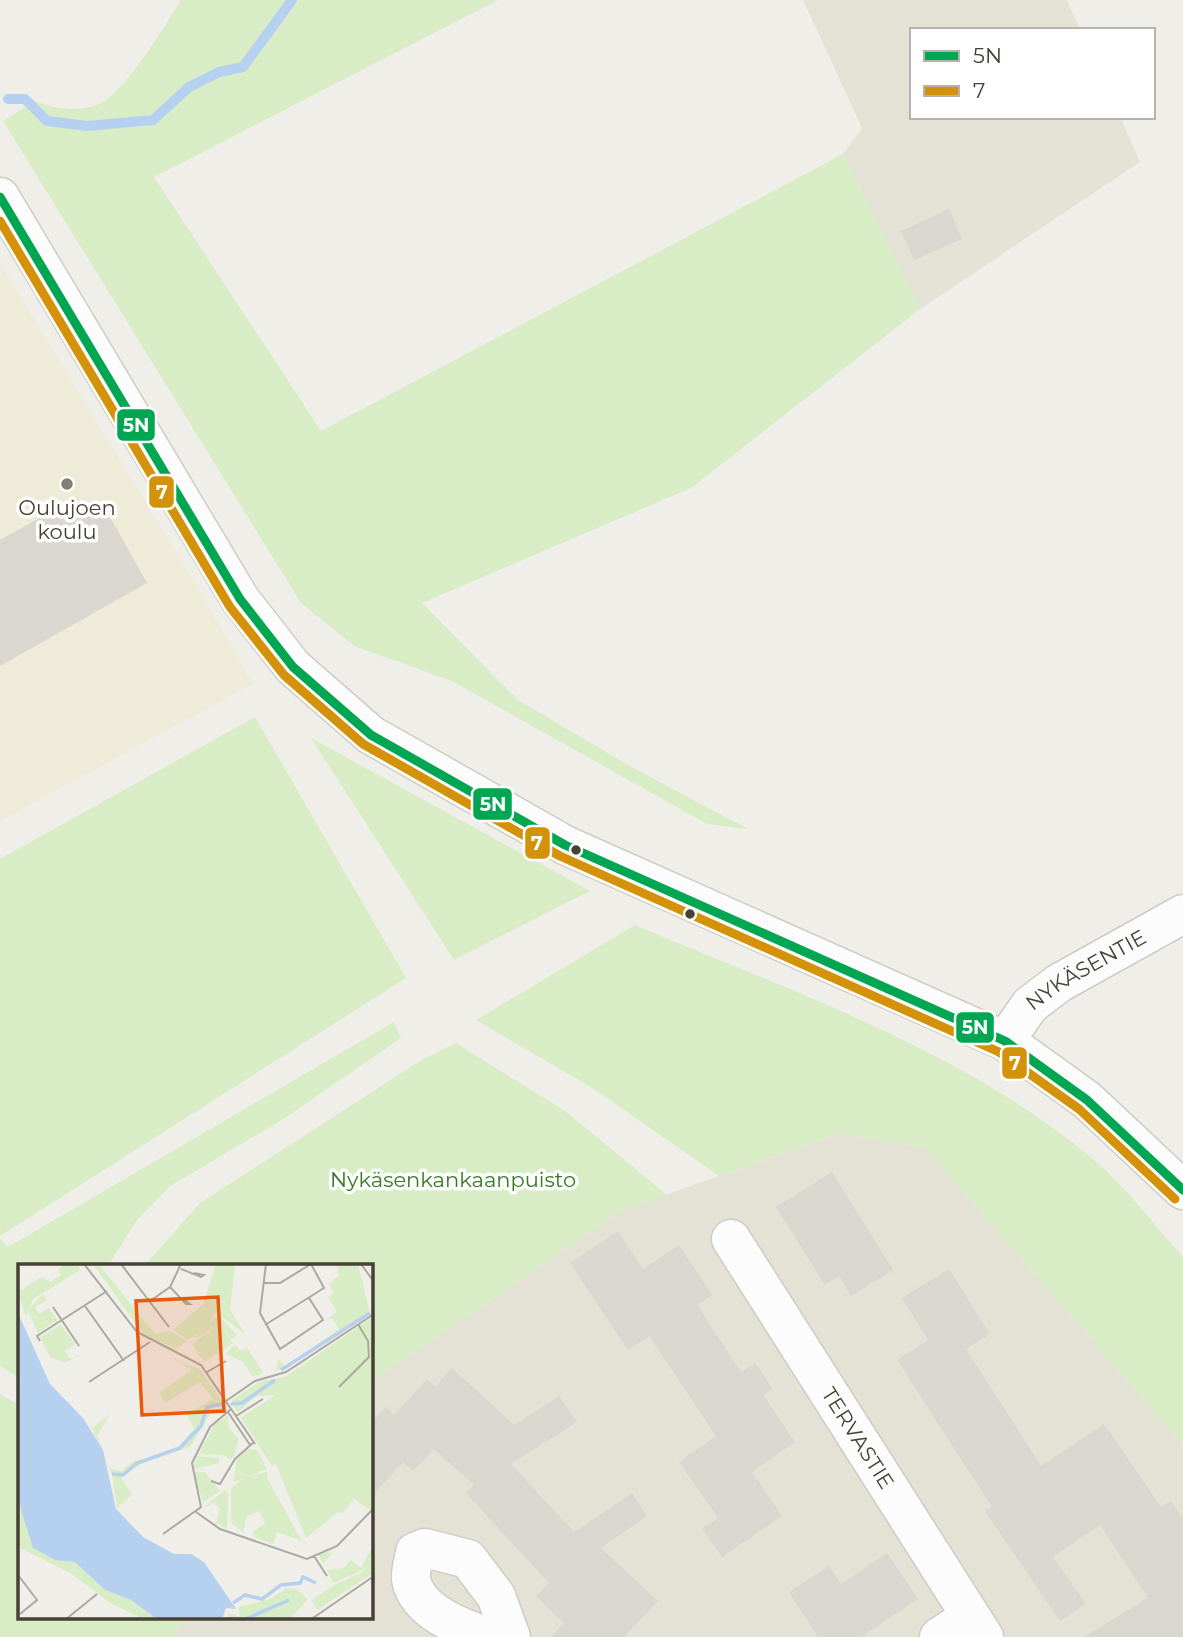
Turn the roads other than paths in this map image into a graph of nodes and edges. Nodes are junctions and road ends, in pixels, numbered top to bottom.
1 (0, 197) edge
2 (1183, 914) edge
3 (1005, 1041) junction
4 (1183, 1190) edge
5 (732, 1239) dead end
6 (977, 1627) edge
7 (487, 1637) edge
8 (510, 1637) edge
9 (939, 1637) edge

1 - 3 street
2 - 3 street, NYKÄSENTIE
3 - 4 street
5 - 6 street, TERVASTIE
6 - 9 street
7 - 8 street

